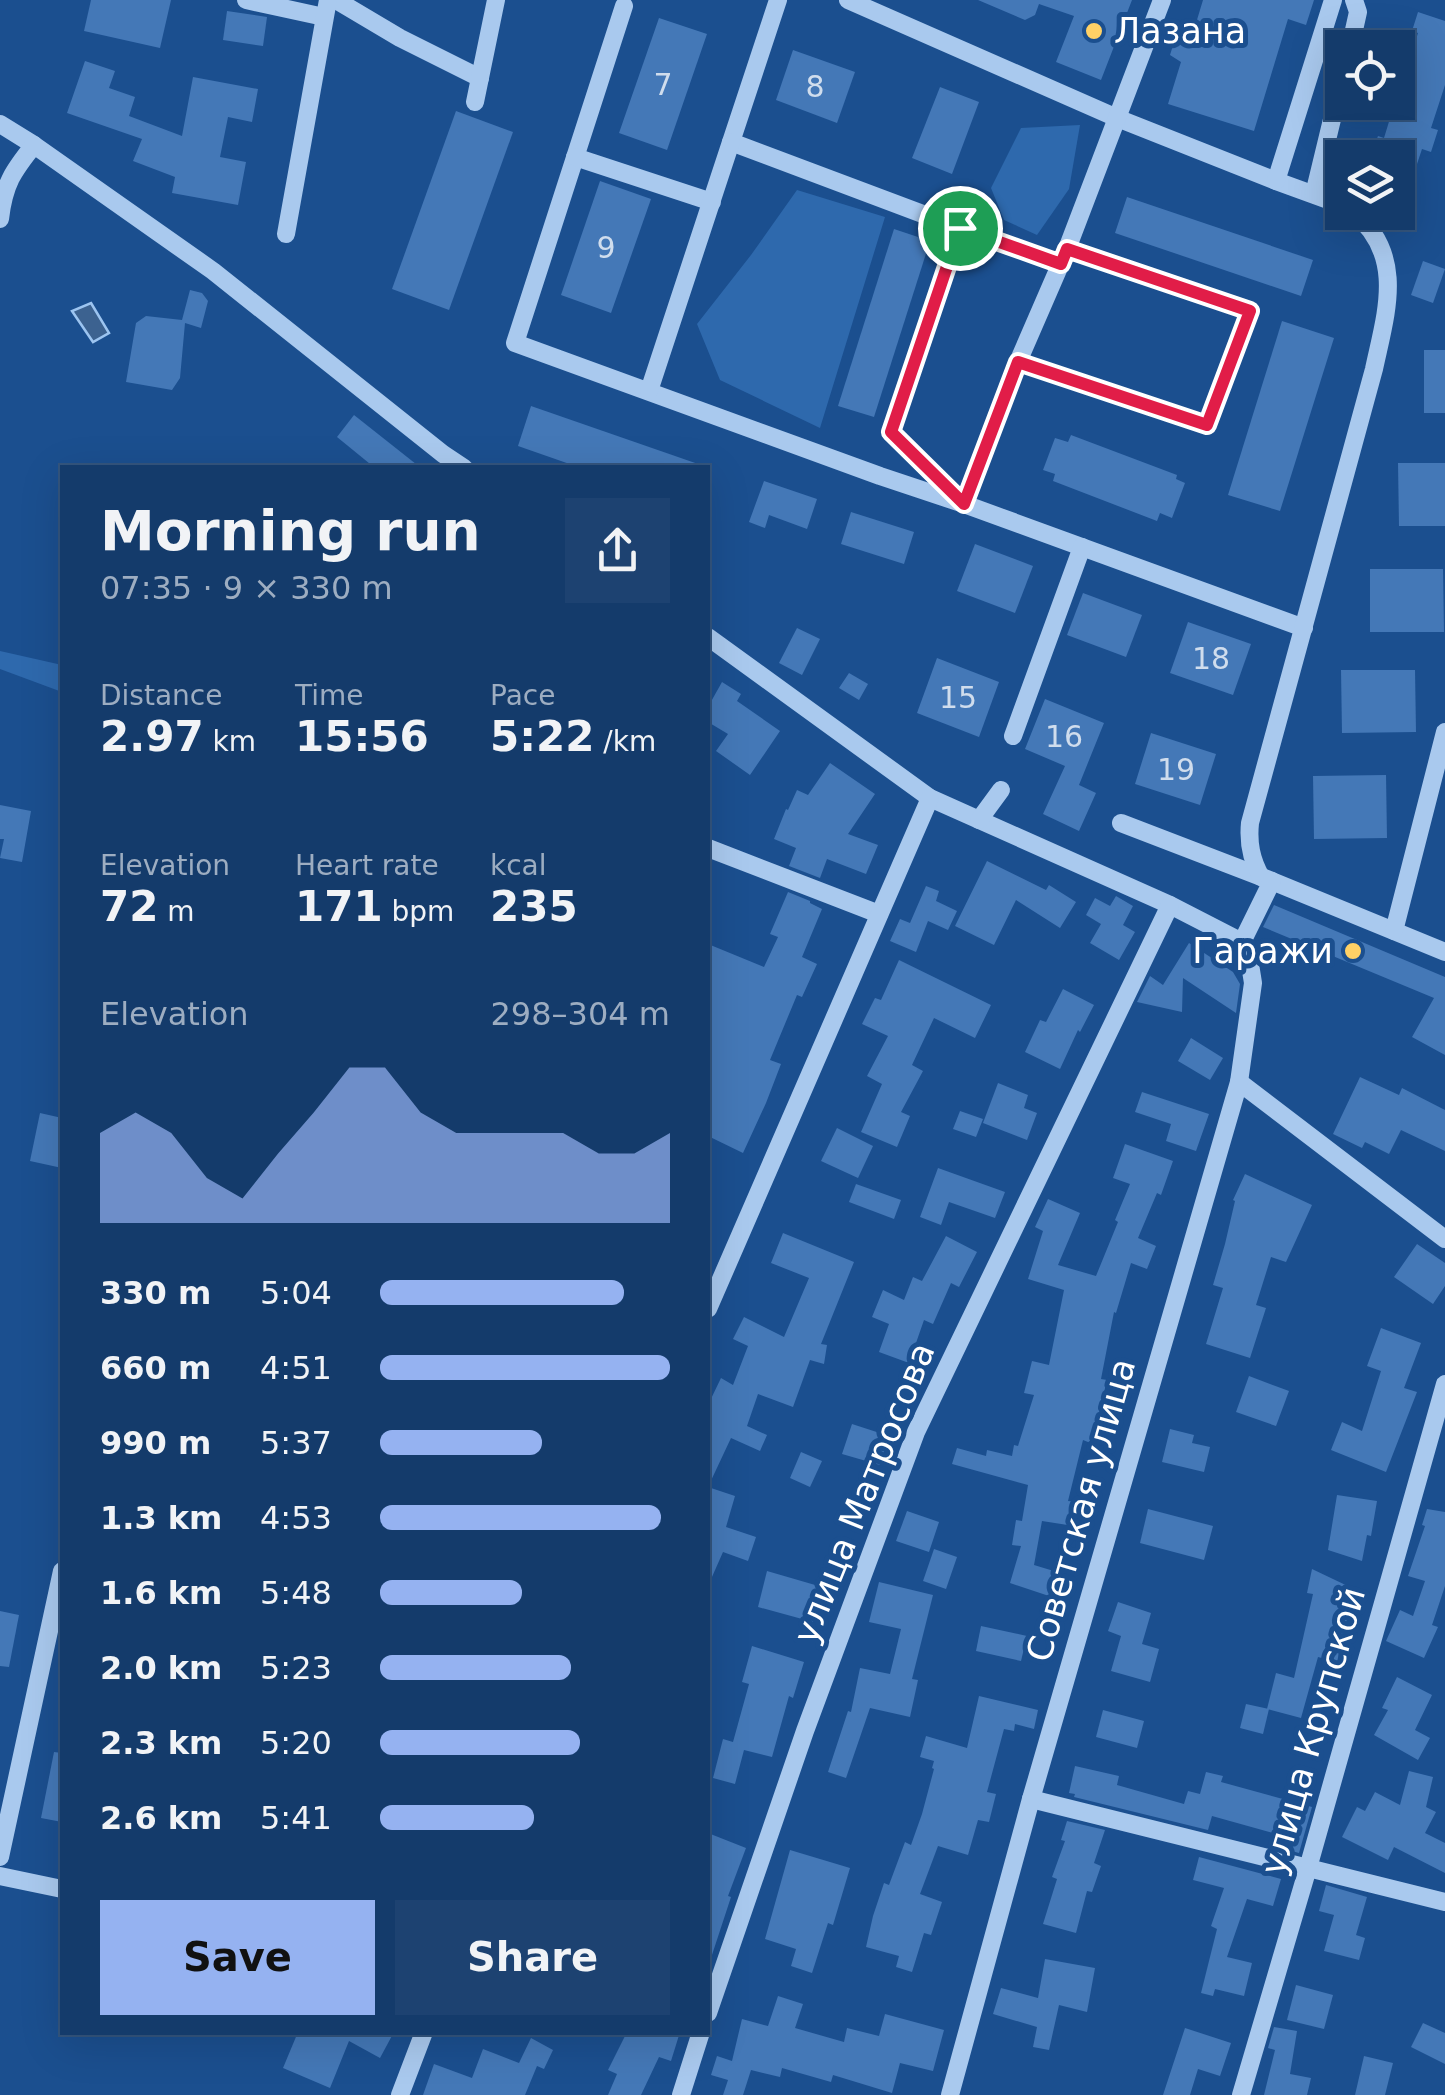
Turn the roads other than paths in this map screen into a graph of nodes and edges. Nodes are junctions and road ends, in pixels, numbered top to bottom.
1 (246, 0) edge
2 (336, 0) edge
3 (496, 0) edge
4 (778, 0) edge
5 (848, 0) edge
6 (1162, 0) edge
7 (1333, 0) edge
8 (1354, 0) edge
9 (624, 6) dead end
10 (326, 8) edge
11 (1354, 30) edge
12 (480, 78) junction
13 (475, 102) dead end
14 (1117, 118) junction
15 (1332, 120) edge
16 (0, 124) edge
17 (732, 142) junction
18 (34, 145) junction
19 (575, 157) junction
20 (1276, 182) junction
21 (1314, 194) junction
22 (1325, 198) edge
23 (712, 202) junction
24 (0, 219) edge
25 (960, 228) junction
26 (1371, 230) edge
27 (286, 234) dead end
28 (1064, 257) junction
29 (1018, 362) junction
30 (649, 391) junction
31 (442, 461) edge
32 (964, 504) junction
33 (1082, 547) junction
34 (1304, 628) junction
35 (710, 639) edge
36 (1445, 732) edge
37 (1013, 736) dead end
38 (1002, 790) dead end
39 (930, 798) junction
40 (979, 820) junction
41 (1121, 823) dead end
42 (710, 849) edge
43 (1266, 879) junction
44 (1170, 904) junction
45 (880, 914) junction
46 (1394, 931) junction
47 (1242, 942) junction
48 (1445, 952) edge
49 (1239, 1082) junction
50 (1445, 1239) edge
51 (710, 1304) edge
52 (1445, 1384) edge
53 (60, 1580) edge
54 (1031, 1799) junction
55 (0, 1857) edge
56 (1308, 1868) junction
57 (0, 1876) edge
58 (60, 1889) edge
59 (1445, 1902) edge
60 (710, 2007) edge
61 (423, 2035) edge
62 (700, 2035) edge
63 (400, 2095) edge
64 (681, 2095) edge
65 (950, 2095) edge
66 (1241, 2095) edge

1 - 10 street
2 - 12 street
3 - 12 street
4 - 17 street
5 - 14 street
6 - 14 street
7 - 20 street
8 - 11 street
9 - 19 street
10 - 27 street
12 - 13 street
14 - 20 street
14 - 28 street
15 - 21 street
16 - 18 street
17 - 23 street
17 - 25 street
18 - 24 street
18 - 31 street
19 - 23 street
19 - 30 street
20 - 21 street
21 - 22 street
23 - 30 street
25 - 28 street
25 - 32 street
26 - 34 street
28 - 29 street
28 - 29 street
29 - 32 street
30 - 32 street
32 - 33 street
33 - 34 street
33 - 37 street
34 - 43 street
35 - 39 street
36 - 46 street
38 - 40 street
39 - 40 street
39 - 45 street
40 - 44 street
41 - 43 street
42 - 45 street
43 - 46 street
43 - 47 street
44 - 47 street
44 - 60 street, улица Матросова
45 - 51 street
46 - 48 street
47 - 49 street, Советская улица
49 - 50 street
49 - 54 street, Советская улица
52 - 56 street, улица Крупской
53 - 55 street
54 - 56 street
54 - 65 street, Советская улица
56 - 59 street
56 - 66 street, улица Крупской
57 - 58 street
61 - 63 street
62 - 64 street

